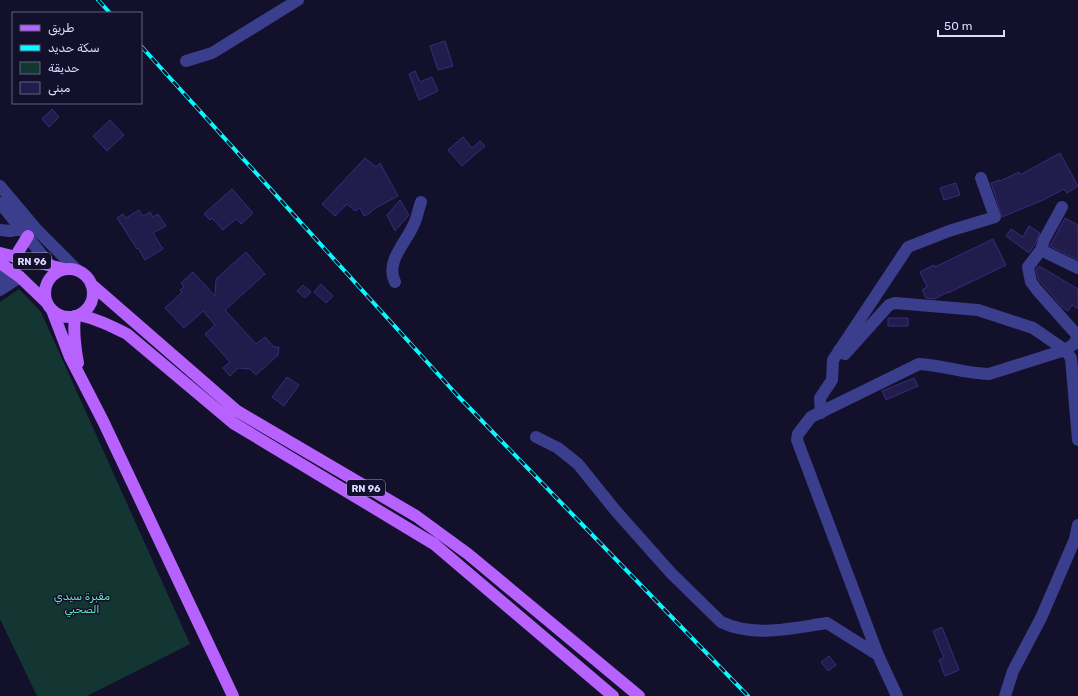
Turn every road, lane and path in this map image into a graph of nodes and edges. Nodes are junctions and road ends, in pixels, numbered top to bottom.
1 (298, 0) edge
2 (186, 61) dead end
3 (981, 178) dead end
4 (0, 186) edge
5 (421, 202) dead end
6 (0, 203) edge
7 (1062, 206) dead end
8 (0, 230) edge
9 (25, 233) junction
10 (1041, 250) junction
11 (0, 253) edge
12 (15, 257) junction
13 (0, 262) edge
14 (1078, 268) edge
15 (57, 269) junction
16 (77, 270) junction
17 (0, 275) edge
18 (15, 280) junction
19 (395, 282) dead end
20 (91, 284) junction
21 (0, 290) edge
22 (49, 306) junction
23 (77, 316) junction
24 (1078, 336) edge
25 (839, 350) junction
26 (1065, 350) junction
27 (82, 379) junction
28 (821, 413) junction
29 (536, 437) dead end
30 (1078, 440) edge
31 (1078, 525) edge
32 (878, 655) junction
33 (233, 696) edge
34 (613, 696) edge
35 (639, 696) edge
36 (897, 696) edge
37 (1005, 696) edge

1 - 2 street
3 - 25 street
4 - 16 street
5 - 19 street
6 - 9 street
7 - 10 street
8 - 9 street
9 - 12 main road
9 - 15 street
10 - 14 street
10 - 24 street
11 - 12 main road, RN 96
12 - 15 main road, RN 96
13 - 18 main road, RN 96
15 - 16 main road
15 - 22 main road
16 - 20 main road
17 - 18 street
18 - 21 street
18 - 22 main road, RN 96
20 - 23 main road
20 - 35 main road, RN 96
22 - 23 main road
22 - 27 main road
23 - 27 main road
23 - 34 main road, RN 96
24 - 26 street
25 - 26 street
25 - 28 street
26 - 28 street
26 - 30 street
27 - 33 main road
28 - 32 street
29 - 32 street
31 - 37 street
32 - 36 street

